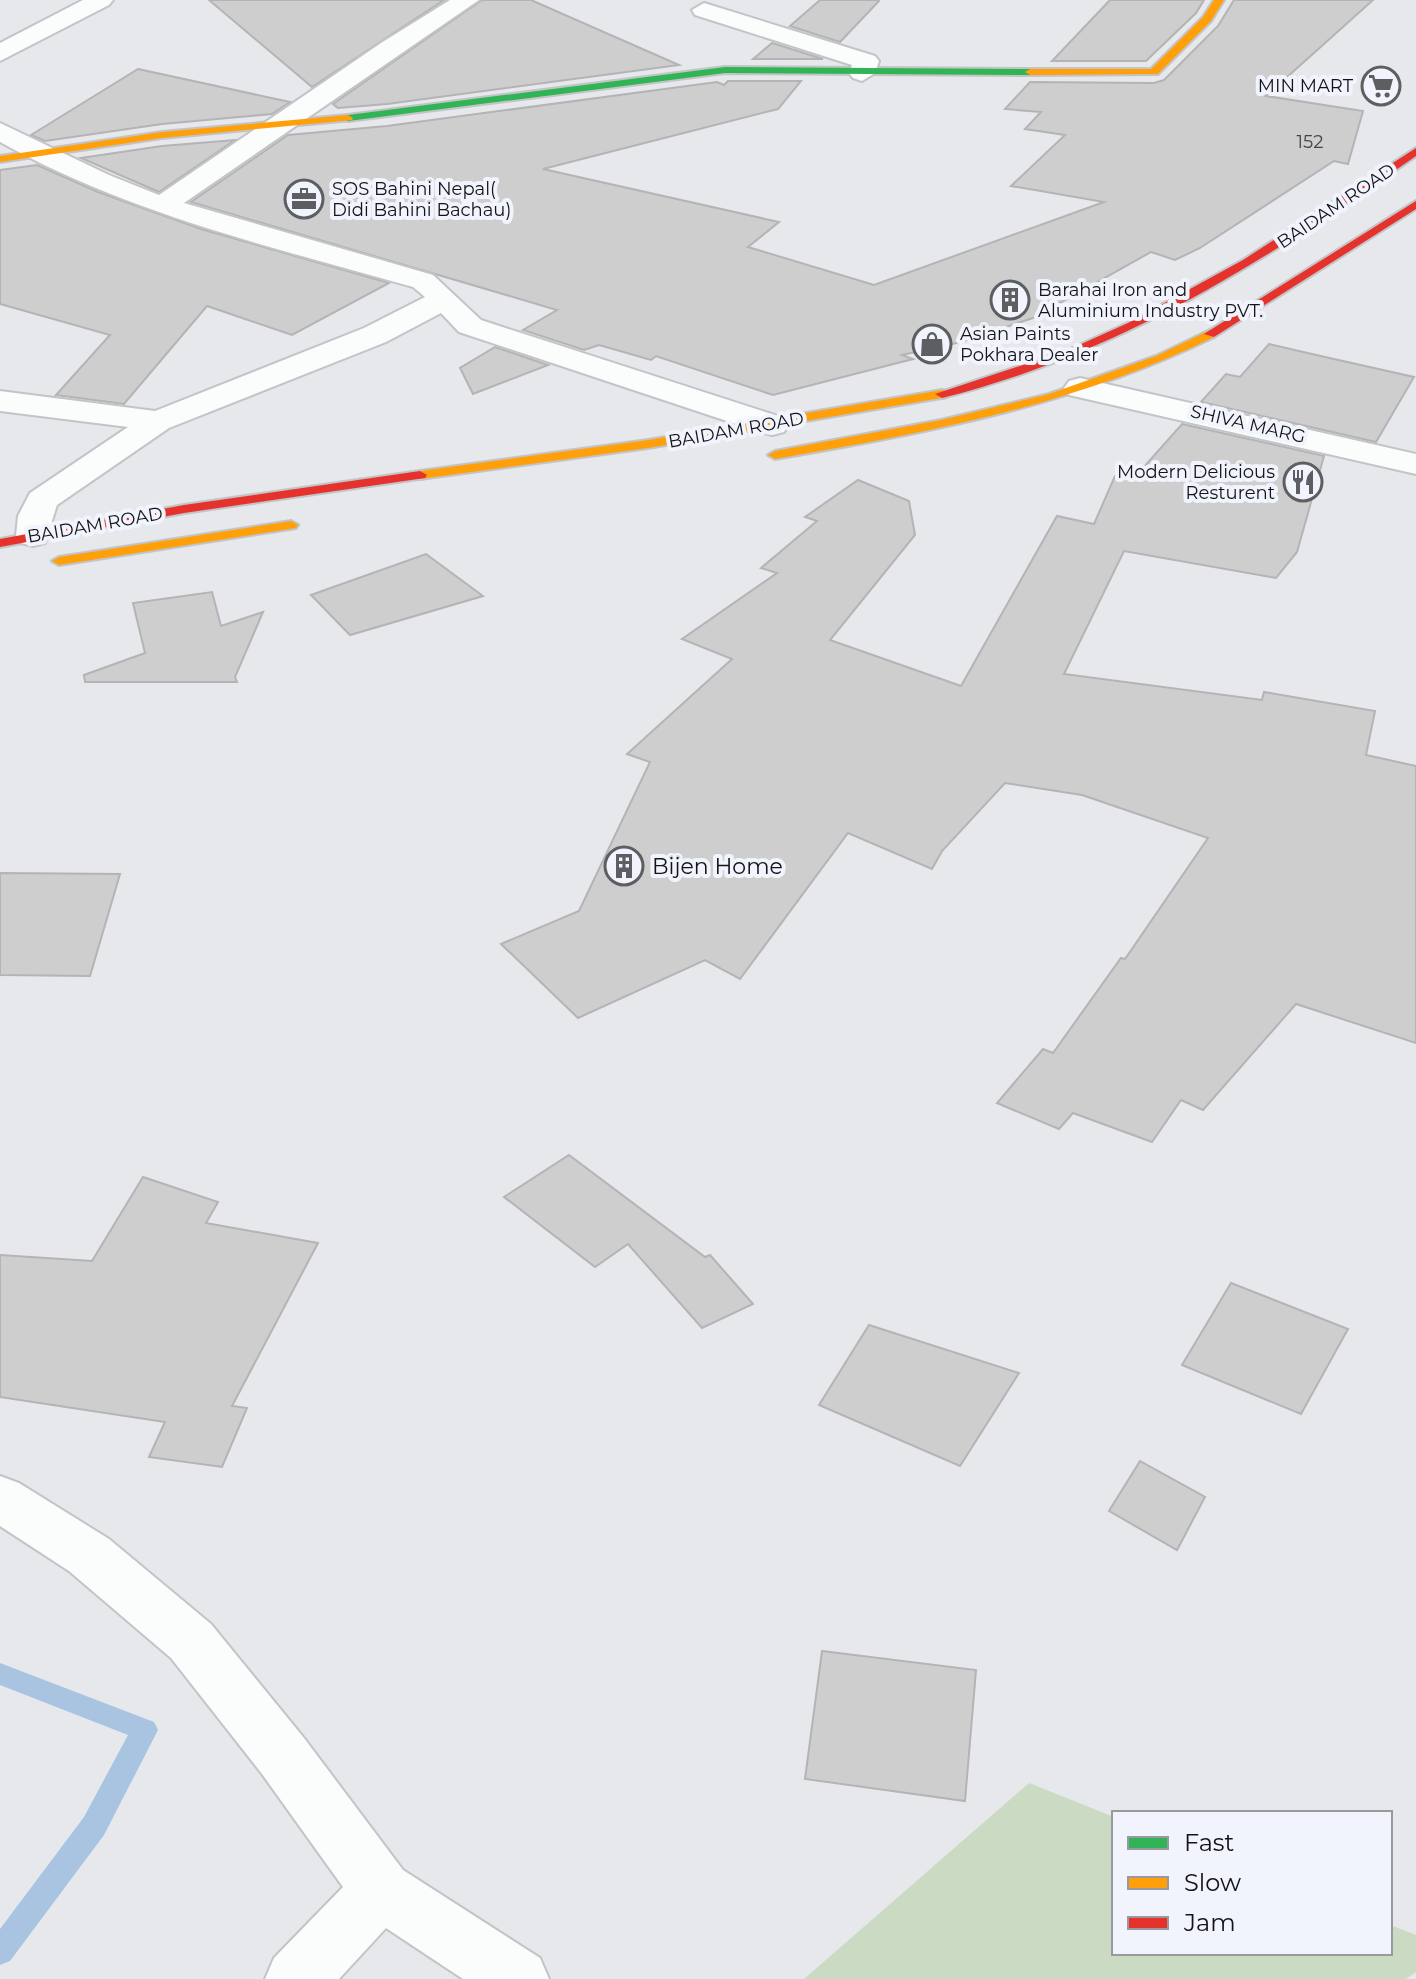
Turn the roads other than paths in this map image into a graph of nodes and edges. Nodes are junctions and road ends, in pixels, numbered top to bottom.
1 (101, 0) edge
2 (467, 0) edge
3 (1219, 0) edge
4 (704, 10) dead end
5 (0, 53) edge
6 (862, 73) junction
7 (282, 123) junction
8 (0, 131) edge
9 (1416, 151) edge
10 (38, 154) junction
11 (0, 159) edge
12 (165, 203) junction
13 (1416, 204) edge
14 (445, 299) junction
15 (1080, 388) junction
16 (0, 401) edge
17 (158, 421) junction
18 (772, 425) junction
19 (750, 459) dead end
20 (1416, 464) edge
21 (314, 522) dead end
22 (0, 543) edge
23 (39, 550) junction
24 (0, 1498) edge
25 (381, 1890) junction
26 (297, 1979) edge
27 (517, 1979) edge

1 - 5 street
2 - 7 street
3 - 6 main road
4 - 6 street
6 - 7 main road
7 - 10 main road
7 - 12 street
8 - 10 street
9 - 18 main road, BAIDAM ROAD
10 - 11 main road
10 - 12 street
12 - 14 street
13 - 15 main road, BAIDAM ROAD
14 - 17 street
14 - 18 street
15 - 19 main road, BAIDAM ROAD
15 - 20 street, SHIVA MARG
16 - 17 street
17 - 23 street
18 - 23 main road, BAIDAM ROAD
21 - 23 main road, BAIDAM ROAD
22 - 23 main road, BAIDAM ROAD
24 - 25 street
25 - 26 street
25 - 27 street

